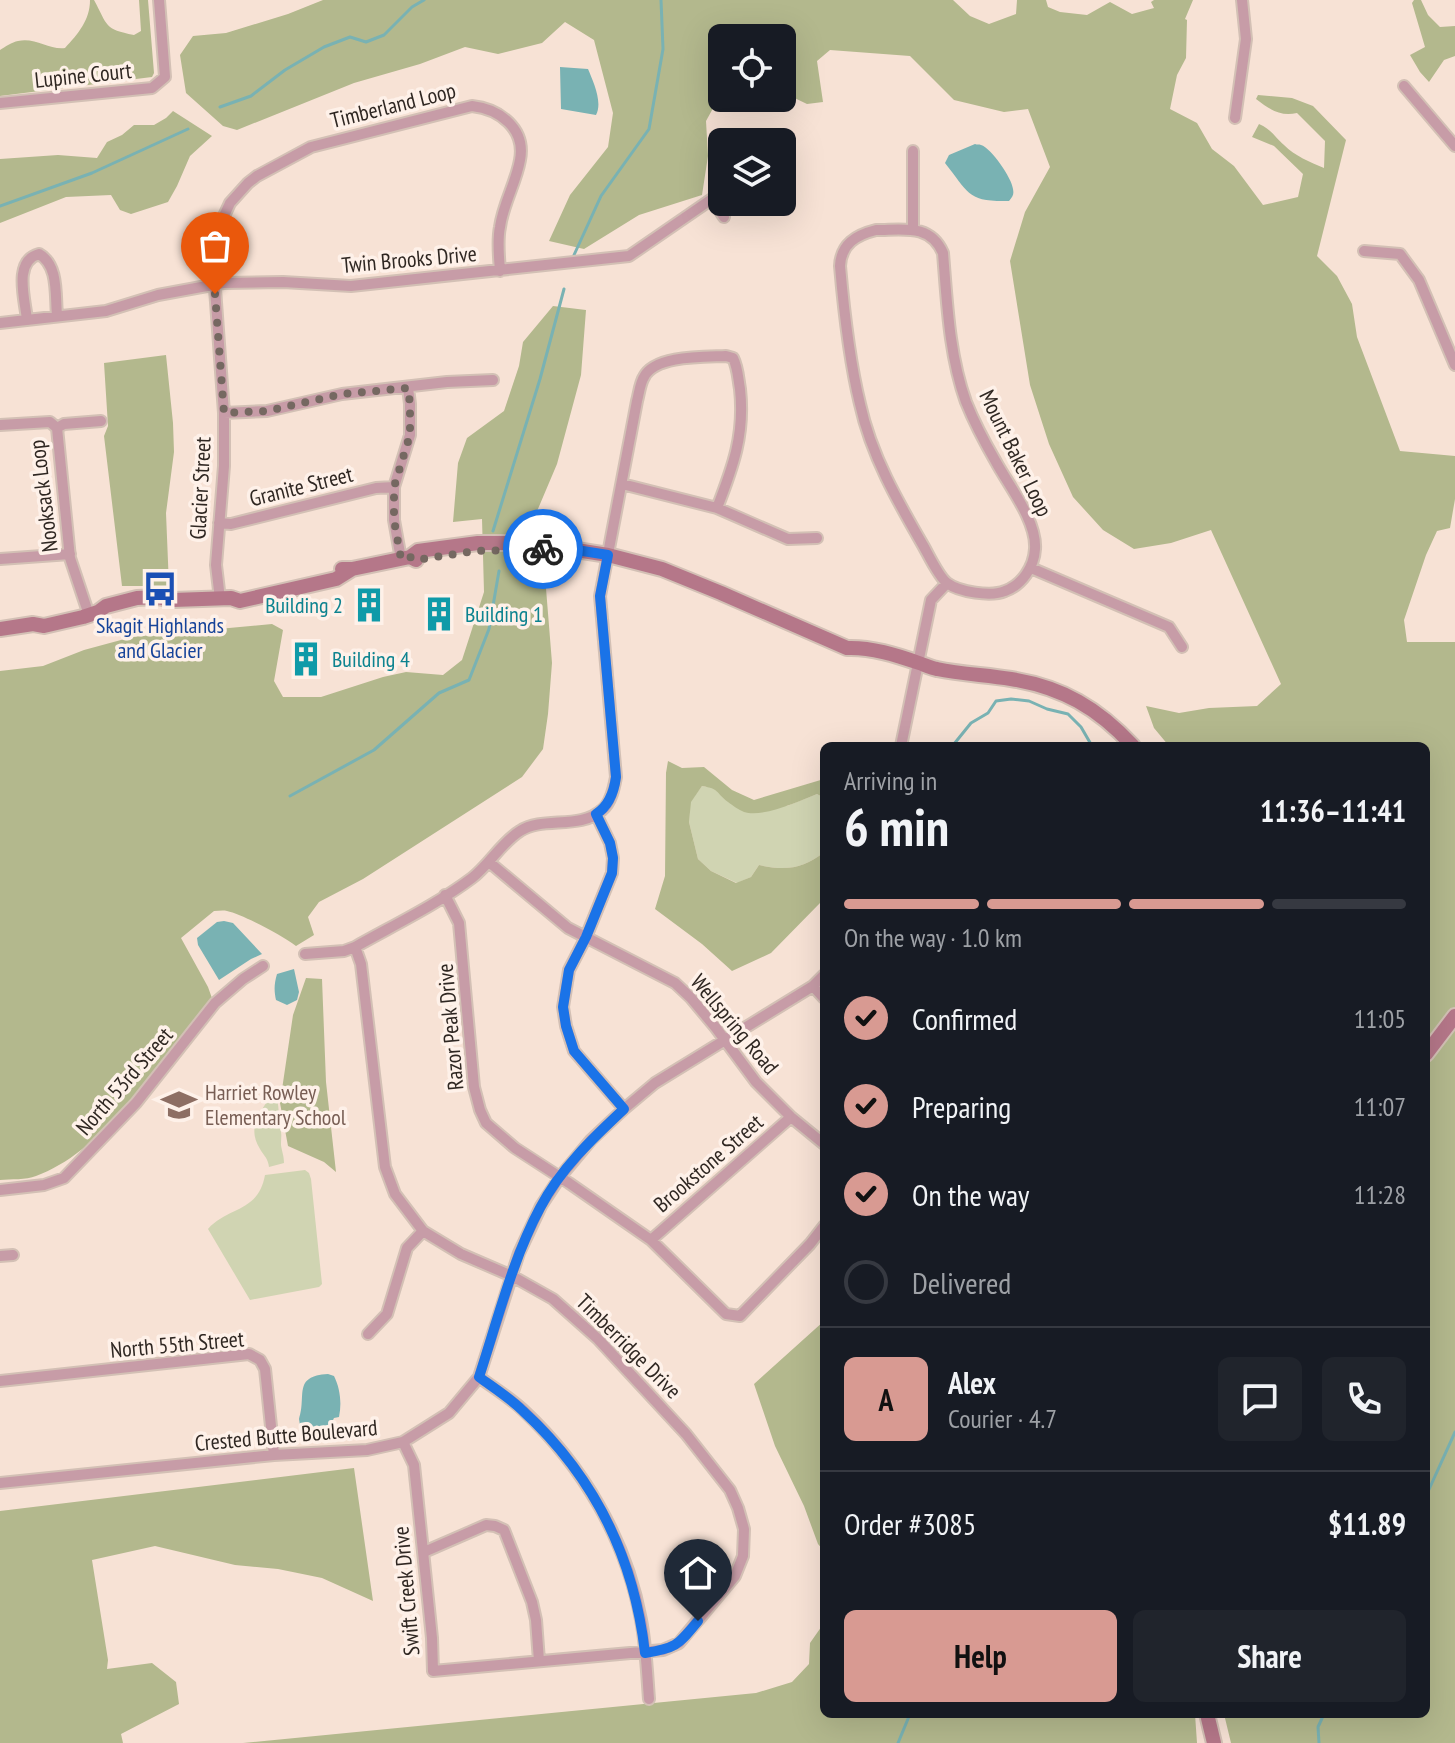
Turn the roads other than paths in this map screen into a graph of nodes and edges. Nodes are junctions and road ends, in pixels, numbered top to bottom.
1 (159, 0) edge
2 (1242, 0) edge
3 (1404, 86) dead end
4 (0, 103) edge
5 (1235, 118) dead end
6 (1455, 146) edge
7 (913, 151) dead end
8 (708, 202) edge
9 (913, 230) junction
10 (1364, 251) dead end
11 (500, 271) junction
12 (215, 284) junction
13 (57, 315) junction
14 (27, 320) junction
15 (0, 323) edge
16 (1455, 365) edge
17 (493, 380) dead end
18 (408, 388) junction
19 (224, 413) junction
20 (101, 421) dead end
21 (0, 425) edge
22 (57, 428) junction
23 (622, 484) junction
24 (394, 487) junction
25 (717, 508) junction
26 (219, 523) junction
27 (817, 538) dead end
28 (70, 554) junction
29 (608, 555) junction
30 (406, 558) junction
31 (0, 559) edge
32 (1031, 568) junction
33 (947, 583) junction
34 (225, 599) junction
35 (94, 613) junction
36 (44, 626) junction
37 (0, 629) edge
38 (0, 638) edge
39 (1182, 647) dead end
40 (918, 663) junction
41 (902, 742) edge
42 (1129, 742) edge
43 (1141, 742) edge
44 (596, 814) junction
45 (489, 862) junction
46 (445, 895) junction
47 (586, 937) junction
48 (355, 947) junction
49 (305, 954) dead end
50 (263, 966) dead end
51 (820, 979) edge
52 (813, 986) junction
53 (820, 994) edge
54 (1455, 1016) edge
55 (725, 1041) junction
56 (1430, 1049) edge
57 (624, 1109) junction
58 (791, 1117) junction
59 (820, 1141) edge
60 (560, 1177) junction
61 (0, 1190) edge
62 (423, 1231) junction
63 (820, 1231) edge
64 (651, 1240) junction
65 (13, 1255) dead end
66 (0, 1256) edge
67 (512, 1276) junction
68 (368, 1334) dead end
69 (479, 1377) junction
70 (0, 1381) edge
71 (403, 1442) junction
72 (274, 1455) junction
73 (0, 1483) edge
74 (424, 1552) junction
75 (645, 1653) junction
76 (539, 1661) junction
77 (649, 1699) dead end
78 (1206, 1718) edge
79 (1207, 1718) edge
80 (1205, 1743) edge
81 (1214, 1743) edge

1 - 4 street, Lupine Court
2 - 5 street
3 - 6 street
7 - 9 street
8 - 11 street, Twin Brooks Drive
9 - 32 street, Mount Baker Loop
9 - 33 street
10 - 16 street
11 - 12 street, Twin Brooks Drive
11 - 12 street, Timberland Loop
12 - 13 street, Twin Brooks Drive
12 - 19 street, Glacier Street
13 - 14 street, Twin Brooks Drive
13 - 14 street
14 - 15 street, Twin Brooks Drive
17 - 18 street
18 - 19 street
18 - 24 street
19 - 26 street, Glacier Street
20 - 22 street
21 - 22 street, Nooksack Loop
22 - 28 street, Nooksack Loop
23 - 25 street
23 - 25 street
23 - 29 street
24 - 26 street, Granite Street
24 - 30 street
25 - 27 street
26 - 34 street, Glacier Street
28 - 31 street
28 - 35 street, Nooksack Loop
29 - 30 street
29 - 40 street
29 - 44 street
30 - 34 street
32 - 33 street
32 - 39 street
33 - 40 street
34 - 35 street
35 - 36 street
36 - 37 street
36 - 38 street
40 - 41 street
40 - 42 street
40 - 43 street
44 - 45 street
44 - 47 street
45 - 46 street
45 - 47 street, Wellspring Road
46 - 48 street
46 - 60 street, Razor Peak Drive
47 - 55 street, Wellspring Road
47 - 57 street
48 - 49 street
48 - 62 street, Timberridge Drive
50 - 61 street, North 53rd Street
51 - 52 street, Crested Butte Boulevard
52 - 53 street
52 - 55 street, Crested Butte Boulevard
54 - 56 street
55 - 57 street, Crested Butte Boulevard
55 - 58 street, Wellspring Road
57 - 60 street, Crested Butte Boulevard
58 - 59 street, Wellspring Road
58 - 64 street, Brookstone Street
60 - 64 street, Razor Peak Drive
60 - 67 street, Crested Butte Boulevard
62 - 67 street, Timberridge Drive
62 - 68 street
63 - 64 street, Razor Peak Drive
65 - 66 street
67 - 69 street, Crested Butte Boulevard
67 - 75 street, Timberridge Drive
69 - 71 street, Crested Butte Boulevard
69 - 75 street
70 - 72 street, North 55th Street
71 - 72 street, Crested Butte Boulevard
71 - 74 street, Swift Creek Drive
72 - 73 street, Crested Butte Boulevard
74 - 76 street
74 - 76 street, Swift Creek Drive
75 - 76 street, Swift Creek Drive
75 - 77 street
78 - 80 street
79 - 81 street

